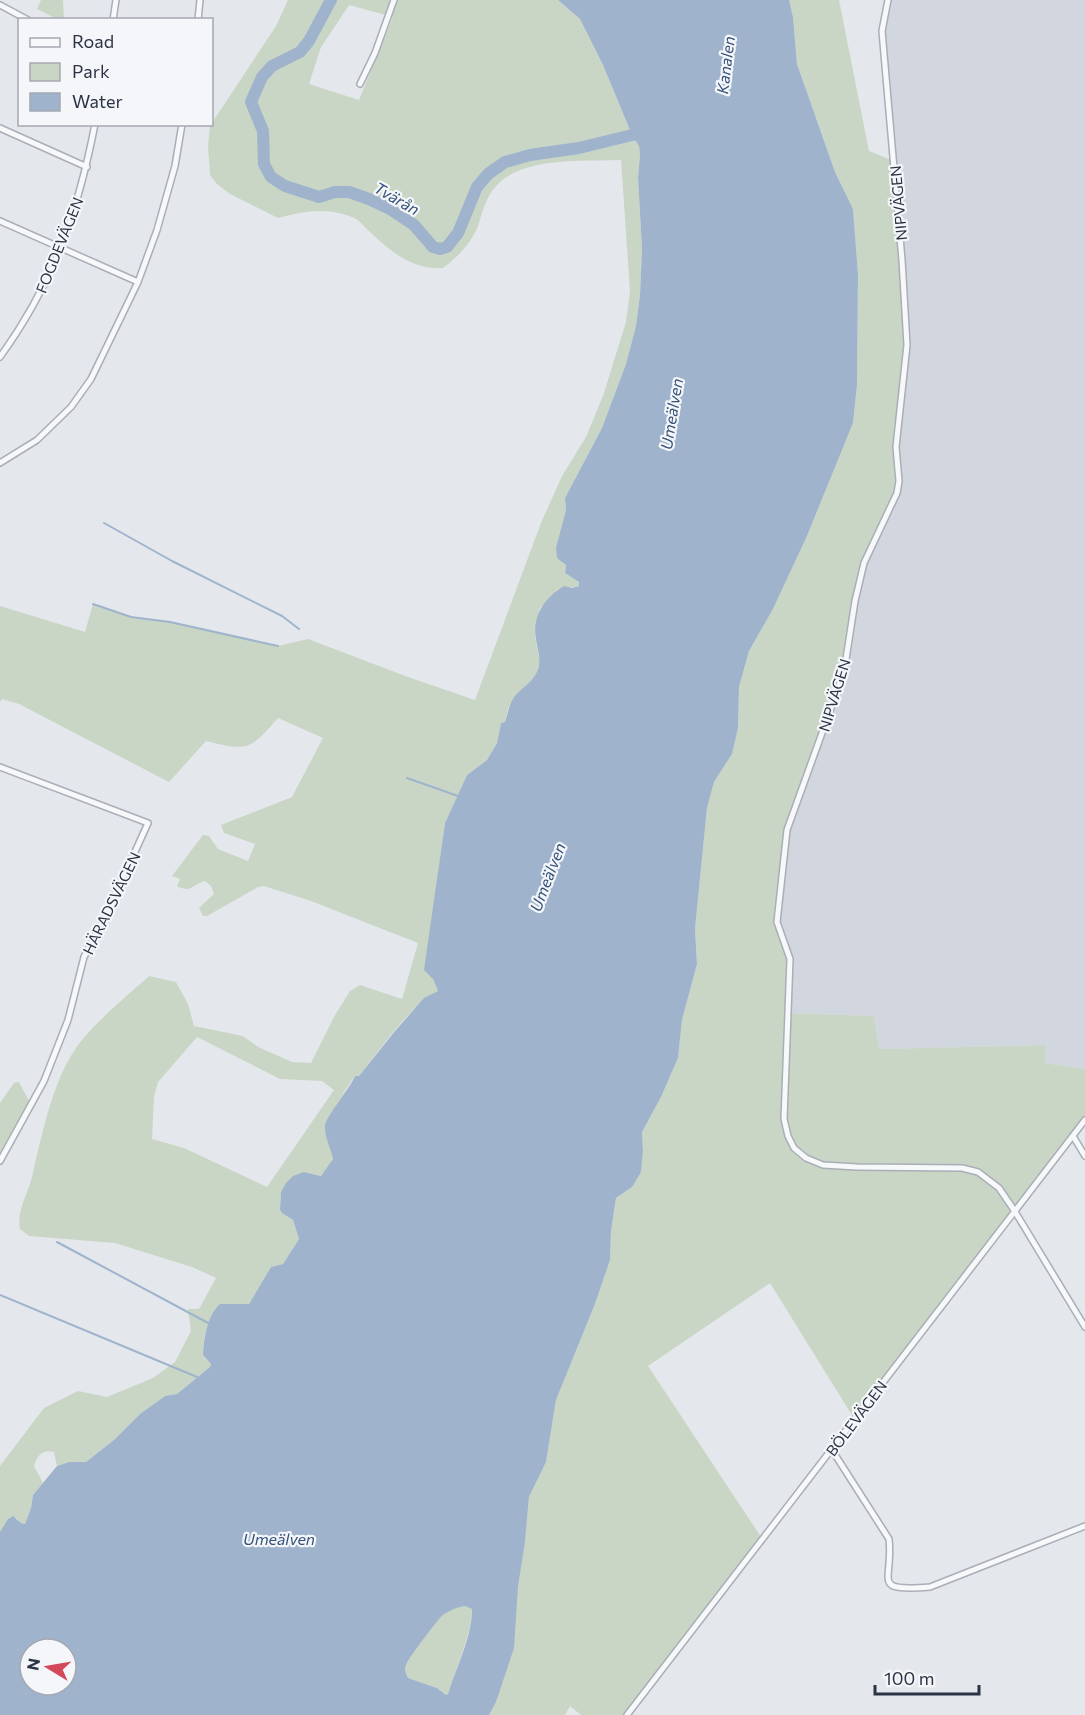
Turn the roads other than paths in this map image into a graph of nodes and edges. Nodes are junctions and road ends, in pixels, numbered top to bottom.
1 (116, 0) edge
2 (200, 0) edge
3 (394, 0) edge
4 (888, 0) edge
5 (0, 5) edge
6 (24, 18) edge
7 (113, 18) edge
8 (198, 18) edge
9 (360, 84) dead end
10 (95, 126) edge
11 (182, 126) edge
12 (0, 128) edge
13 (87, 167) junction
14 (0, 221) edge
15 (61, 248) junction
16 (138, 282) junction
17 (0, 357) edge
18 (0, 463) edge
19 (0, 767) edge
20 (1085, 1120) edge
21 (1073, 1136) junction
22 (1085, 1156) edge
23 (0, 1161) edge
24 (1014, 1210) junction
25 (1085, 1327) edge
26 (832, 1450) junction
27 (1085, 1526) edge
28 (627, 1715) edge

1 - 7 street
2 - 8 street
3 - 9 street
4 - 24 street, NIPVÄGEN
5 - 6 street
10 - 13 street, FOGDEVÄGEN
11 - 16 street
12 - 13 street
13 - 15 street, FOGDEVÄGEN
14 - 15 street
15 - 16 street
15 - 17 street, FOGDEVÄGEN
16 - 18 street
19 - 23 street, HÄRADSVÄGEN
20 - 21 street, BÖLEVÄGEN
21 - 22 street
21 - 24 street, BÖLEVÄGEN
24 - 25 street, NIPVÄGEN
24 - 26 street, BÖLEVÄGEN
26 - 27 street
26 - 28 street, BÖLEVÄGEN

